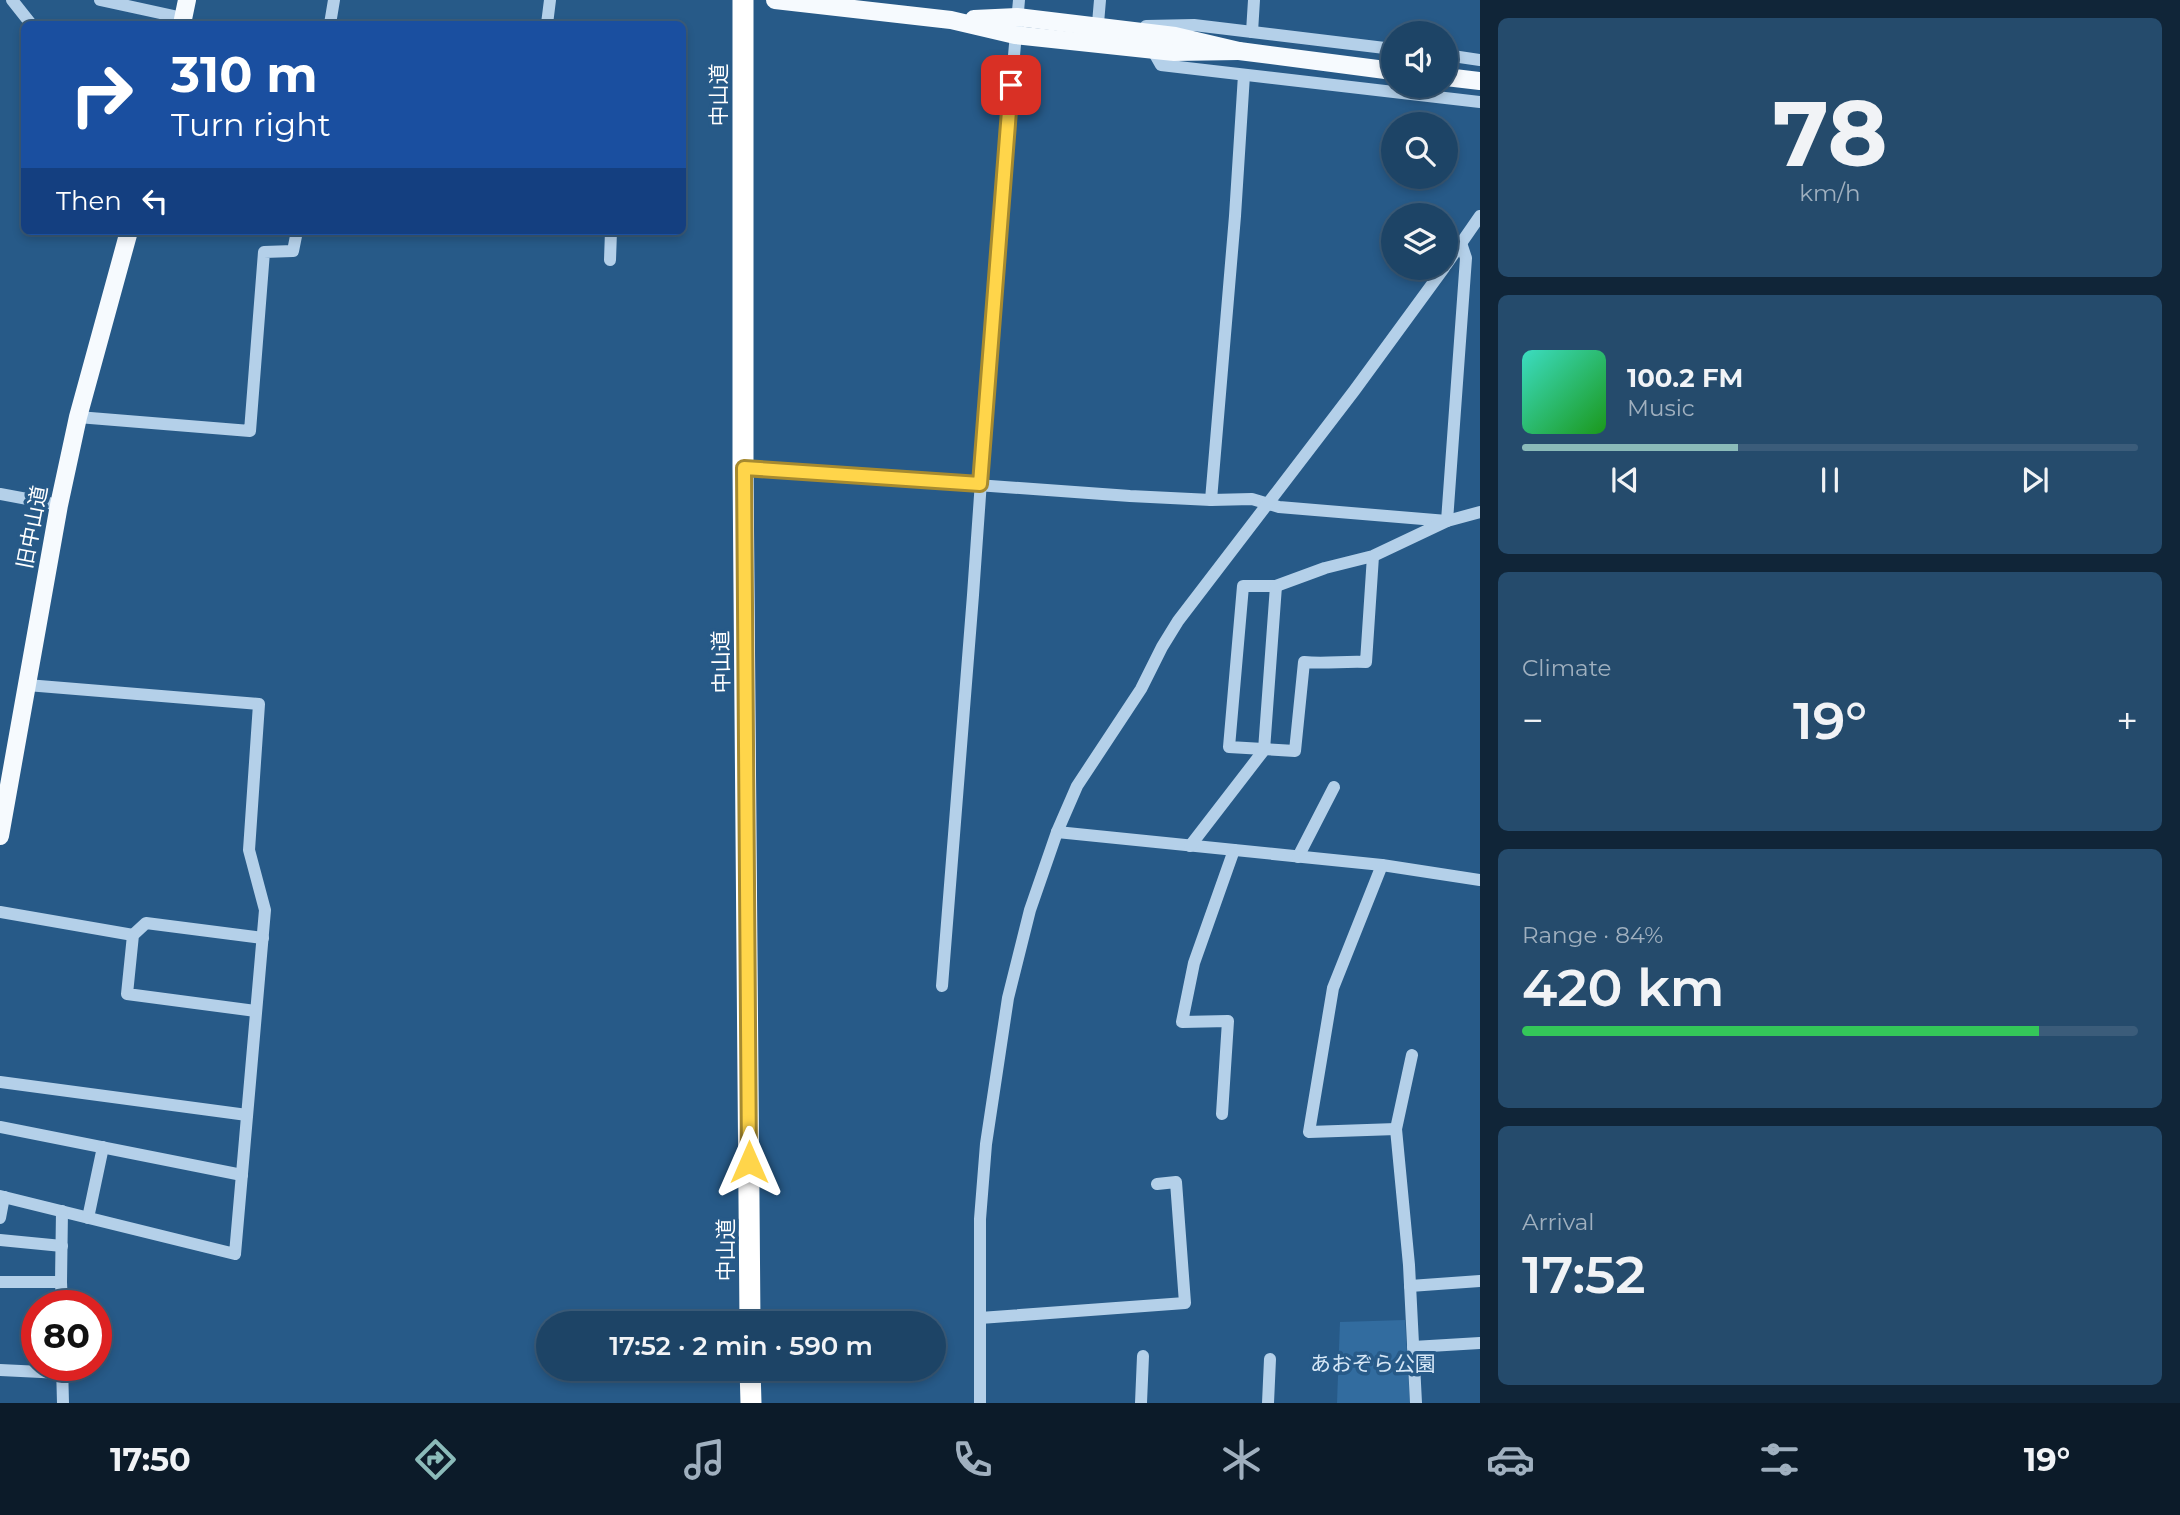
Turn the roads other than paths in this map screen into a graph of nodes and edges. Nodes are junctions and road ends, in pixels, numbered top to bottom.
1 (12, 0) edge
2 (100, 0) edge
3 (187, 0) edge
4 (334, 0) edge
5 (550, 0) edge
6 (743, 0) edge
7 (775, 0) edge
8 (1100, 0) edge
9 (1255, 0) edge
10 (1017, 17) edge
11 (30, 21) edge
12 (183, 21) edge
13 (330, 21) edge
14 (547, 21) edge
15 (1252, 32) junction
16 (1097, 35) junction
17 (1153, 42) junction
18 (1381, 48) edge
19 (1458, 57) edge
20 (1480, 60) edge
21 (1381, 69) edge
22 (1244, 75) junction
23 (1458, 78) edge
24 (1480, 81) edge
25 (1480, 102) edge
26 (1480, 216) edge
27 (128, 235) edge
28 (296, 235) edge
29 (611, 235) edge
30 (1461, 243) junction
31 (1458, 248) edge
32 (610, 260) dead end
33 (1436, 280) edge
34 (78, 416) junction
35 (744, 468) junction
36 (980, 484) junction
37 (0, 494) edge
38 (1211, 500) junction
39 (1267, 503) junction
40 (58, 505) junction
41 (1480, 512) edge
42 (1447, 521) junction
43 (1373, 556) junction
44 (1276, 586) junction
45 (27, 685) junction
46 (1264, 750) junction
47 (1334, 787) dead end
48 (1, 827) edge
49 (1057, 832) junction
50 (1190, 846) junction
51 (1234, 850) junction
52 (1298, 857) junction
53 (1382, 865) junction
54 (1480, 880) edge
55 (0, 912) edge
56 (133, 935) junction
57 (262, 938) junction
58 (942, 986) dead end
59 (256, 1011) junction
60 (1412, 1055) dead end
61 (0, 1082) edge
62 (1222, 1114) dead end
63 (247, 1115) junction
64 (0, 1127) edge
65 (1396, 1129) junction
66 (103, 1147) junction
67 (242, 1175) junction
68 (1157, 1184) dead end
69 (2, 1197) edge
70 (62, 1211) junction
71 (0, 1218) edge
72 (88, 1218) junction
73 (0, 1240) edge
74 (62, 1246) junction
75 (1480, 1281) edge
76 (0, 1282) edge
77 (61, 1282) junction
78 (1410, 1286) junction
79 (61, 1290) edge
80 (750, 1311) edge
81 (980, 1318) junction
82 (1480, 1343) edge
83 (1413, 1347) junction
84 (1143, 1356) dead end
85 (1270, 1359) dead end
86 (0, 1370) edge
87 (21, 1370) edge
88 (62, 1381) edge
89 (750, 1381) edge
90 (63, 1403) edge
91 (751, 1403) edge
92 (980, 1403) edge
93 (1141, 1403) edge
94 (1268, 1403) edge
95 (1416, 1403) edge

1 - 11 street
2 - 12 street
3 - 12 main road
4 - 13 street
5 - 14 street
6 - 35 highway, 中山道
7 - 10 main road
8 - 16 street
9 - 15 street
10 - 16 main road
10 - 36 street
15 - 16 street
15 - 18 street
16 - 17 main road
17 - 21 main road
17 - 22 street
19 - 20 street
22 - 25 street
22 - 38 street
23 - 24 main road
26 - 30 street
27 - 34 main road, 旧中山道
28 - 34 street
29 - 32 street
30 - 31 street
30 - 42 street
33 - 39 street
34 - 40 main road, 旧中山道
35 - 36 street
35 - 80 highway, 中山道
36 - 38 street
36 - 58 street
37 - 40 street
38 - 39 street
39 - 42 street
39 - 49 street
40 - 45 main road, 旧中山道
41 - 42 street
42 - 43 street
43 - 44 street
43 - 46 street
44 - 46 street
44 - 46 street
45 - 48 main road, 旧中山道
45 - 57 street
46 - 50 street
47 - 52 street
49 - 50 street
49 - 81 street
50 - 51 street
51 - 52 street
51 - 62 street
52 - 53 street
53 - 54 street
53 - 65 street
55 - 56 street
56 - 57 street
56 - 59 street
57 - 59 street
59 - 63 street
60 - 65 street
61 - 63 street
63 - 67 street
64 - 66 street
65 - 78 street
66 - 67 street
66 - 72 street
67 - 72 street
68 - 81 street
69 - 70 street
69 - 71 street
70 - 72 street
70 - 74 street
73 - 74 street
74 - 77 street
75 - 78 street
76 - 77 street
77 - 79 street
78 - 83 street
81 - 92 street
82 - 83 street
83 - 95 street
84 - 93 street
85 - 94 street
86 - 87 street
88 - 90 street
89 - 91 highway

